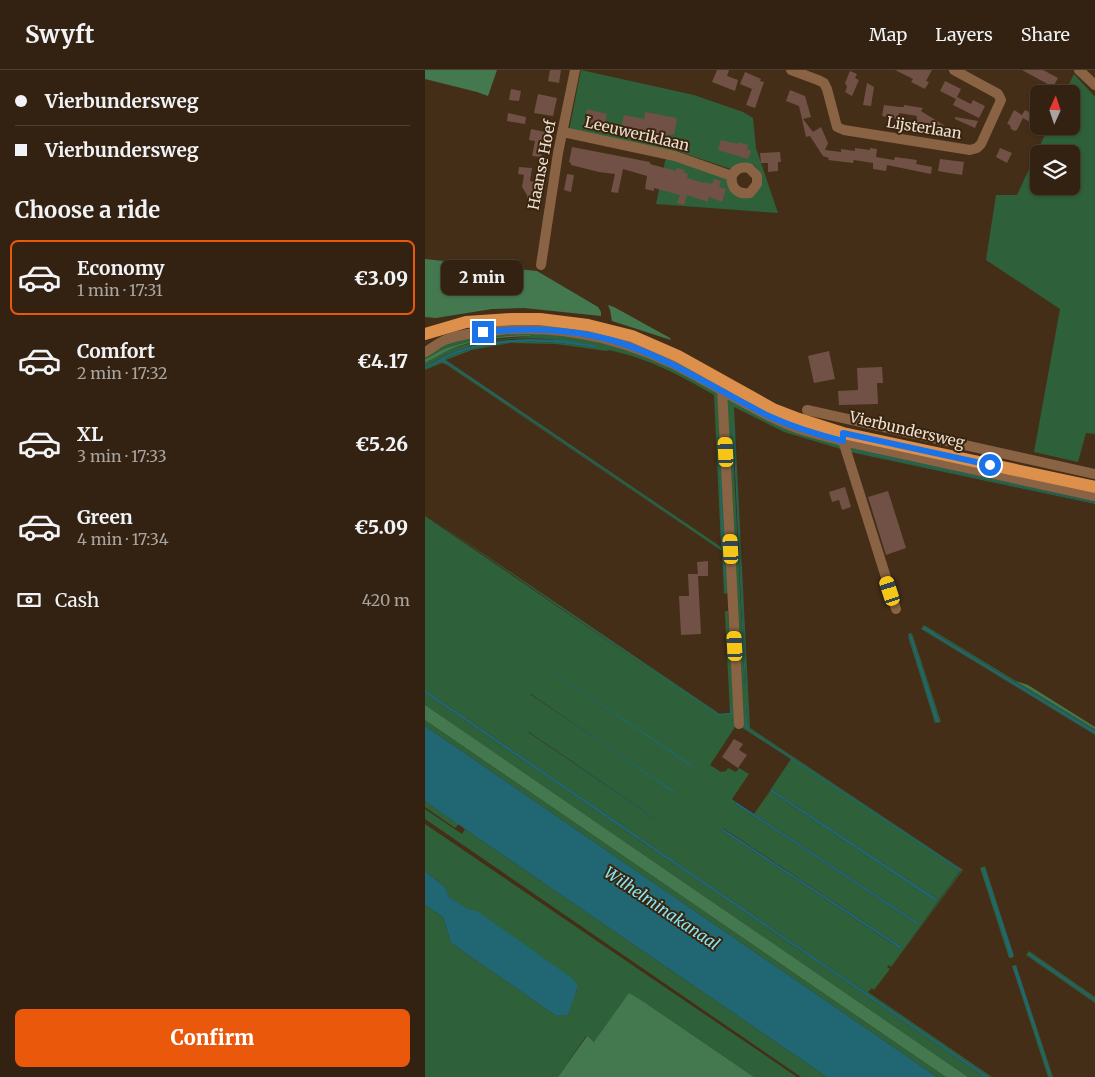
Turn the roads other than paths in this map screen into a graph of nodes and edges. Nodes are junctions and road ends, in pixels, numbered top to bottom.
1 (575, 70) edge
2 (791, 70) edge
3 (955, 70) edge
4 (1079, 70) edge
5 (1095, 85) edge
6 (563, 132) junction
7 (732, 176) dead end
8 (541, 265) dead end
9 (425, 334) edge
10 (425, 352) edge
11 (721, 386) junction
12 (807, 410) dead end
13 (844, 431) junction
14 (1095, 474) edge
15 (1095, 487) edge
16 (1095, 496) edge
17 (896, 609) dead end
18 (739, 724) dead end

1 - 6 street, Haanse Hoef
2 - 3 street, Lijsterlaan
4 - 5 street
6 - 7 street, Leeuweriklaan
6 - 8 street, Haanse Hoef
9 - 11 main road, Vierbundersweg
10 - 11 street, Vierbundersweg
11 - 13 main road, Vierbundersweg
11 - 18 street
12 - 13 street, Vierbundersweg
13 - 14 street, Vierbundersweg
13 - 15 main road, Vierbundersweg
13 - 16 street, Vierbundersweg
13 - 17 street, Vierbundersweg

